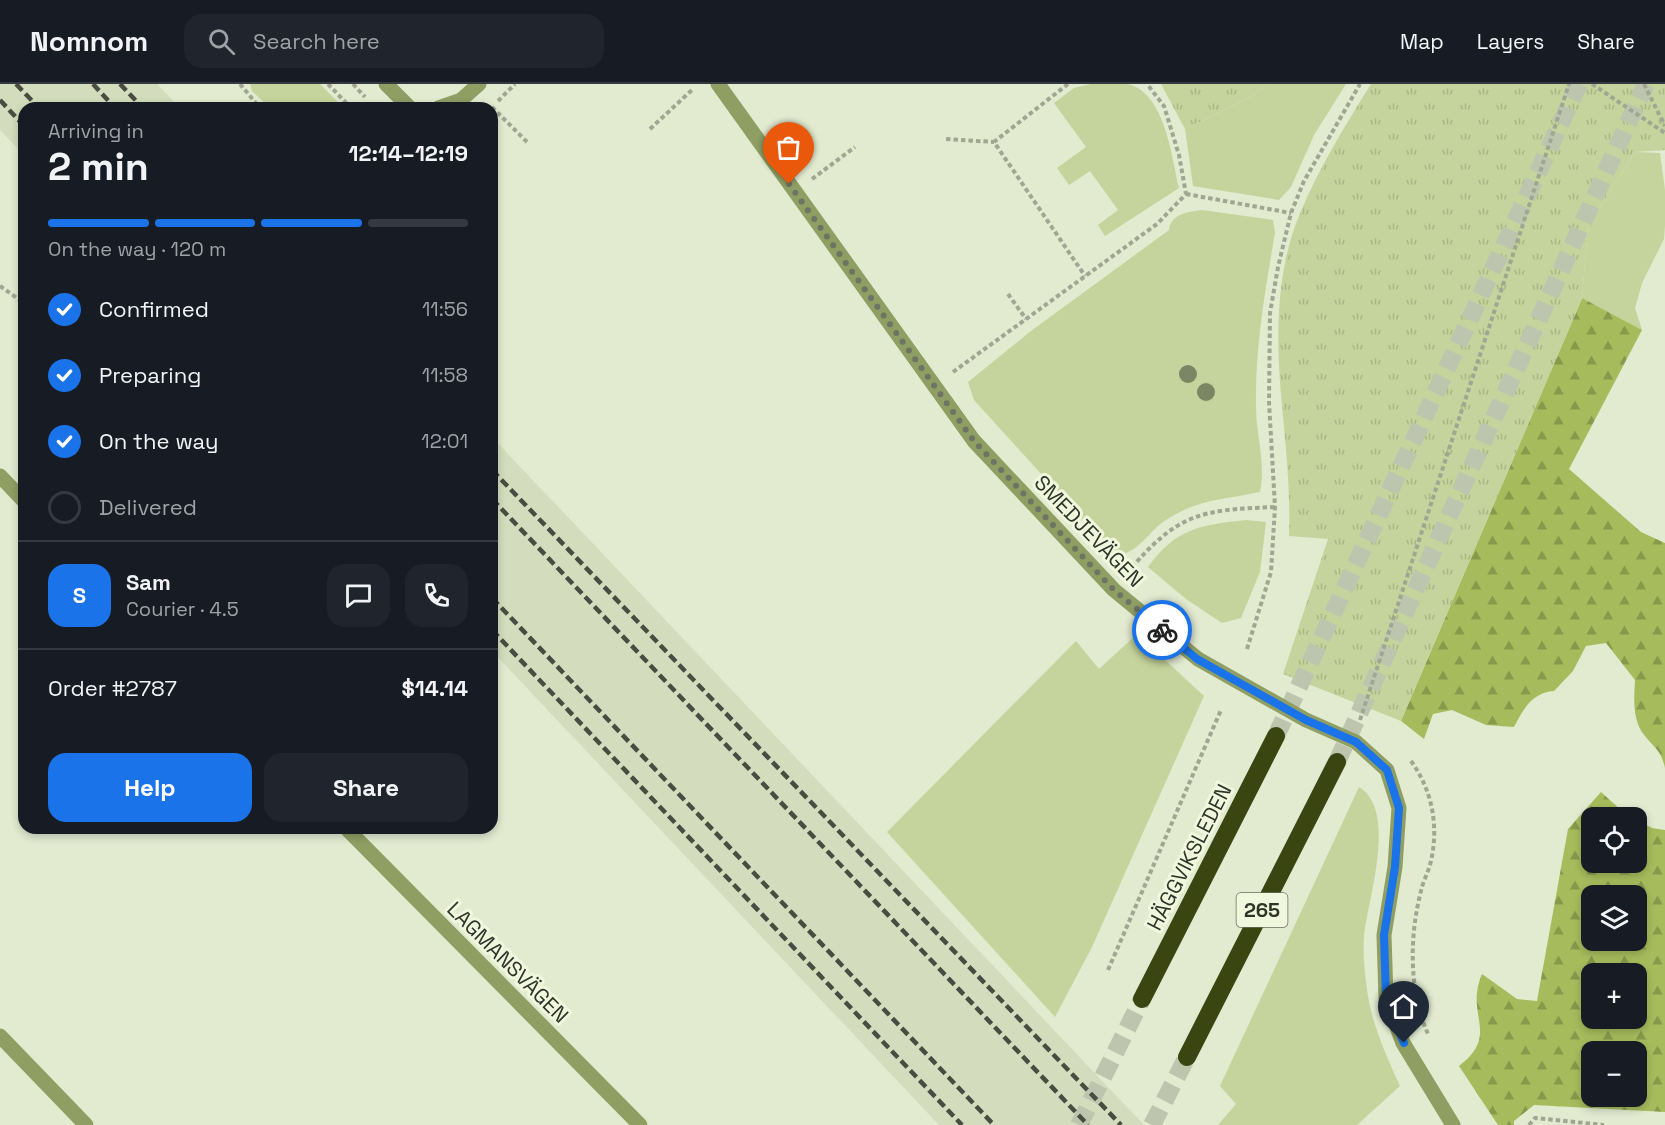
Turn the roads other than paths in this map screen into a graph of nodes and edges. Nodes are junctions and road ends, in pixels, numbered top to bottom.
1 (386, 84) edge
2 (479, 84) edge
3 (718, 84) edge
4 (404, 102) edge
5 (455, 102) edge
6 (0, 476) edge
7 (18, 495) edge
8 (1276, 736) tunnel mouth
9 (1337, 762) tunnel mouth
10 (352, 834) edge
11 (1142, 999) tunnel mouth
12 (0, 1036) edge
13 (1187, 1057) tunnel mouth
14 (86, 1125) edge
15 (640, 1125) edge
16 (1453, 1125) edge

1 - 4 street
2 - 5 street
3 - 16 street, SMEDJEVÄGEN
6 - 7 street
8 - 11 highway, HÄGGVIKSLEDEN
9 - 13 highway, 265
10 - 15 street, LAGMANSVÄGEN
12 - 14 street

